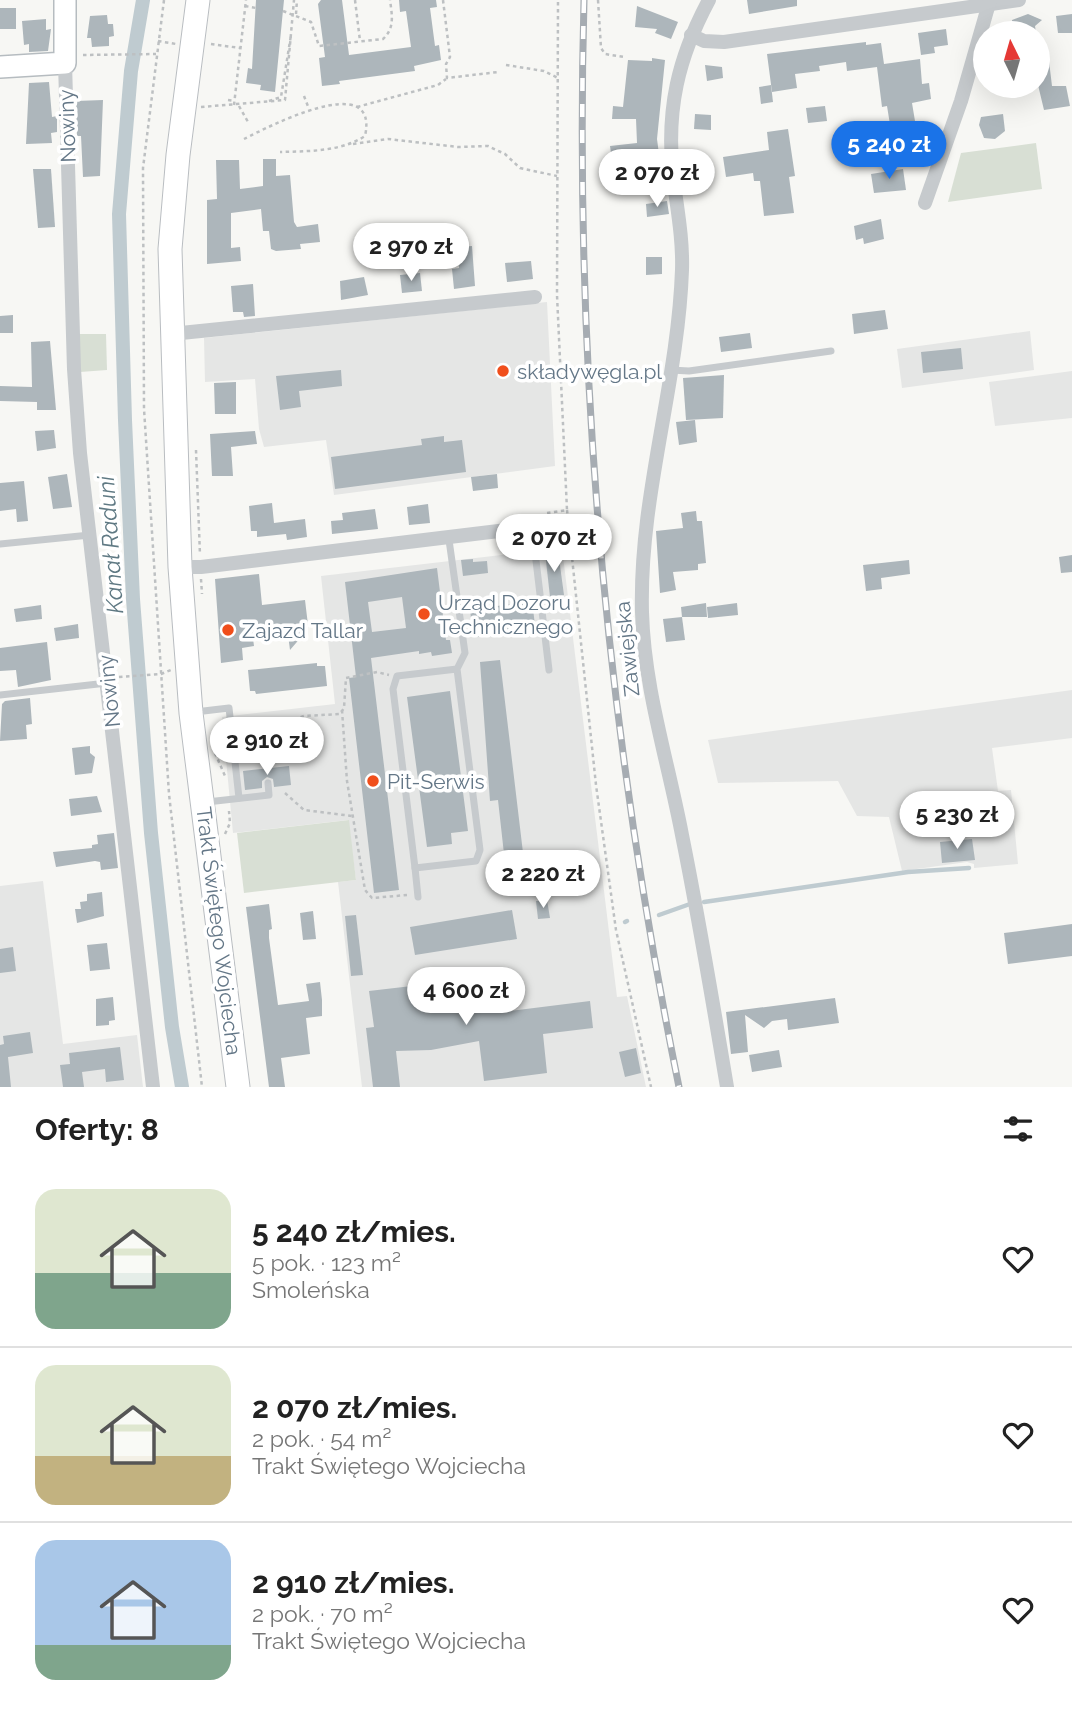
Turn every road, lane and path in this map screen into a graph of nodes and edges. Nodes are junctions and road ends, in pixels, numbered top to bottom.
1 (65, 0) edge
2 (198, 0) edge
3 (246, 0) edge
4 (296, 0) edge
5 (355, 0) edge
6 (390, 0) edge
7 (443, 0) edge
8 (558, 0) edge
9 (598, 0) edge
10 (709, 0) edge
11 (1019, 0) edge
12 (989, 2) edge
13 (245, 6) junction
14 (256, 8) dead end
15 (283, 10) dead end
16 (294, 15) junction
17 (691, 35) junction
18 (158, 41) dead end
19 (360, 41) junction
20 (178, 44) dead end
21 (214, 45) dead end
22 (240, 48) junction
23 (156, 54) dead end
24 (624, 57) dead end
25 (70, 59) junction
26 (506, 65) dead end
27 (0, 67) edge
28 (493, 67) dead end
29 (447, 78) junction
30 (558, 78) junction
31 (304, 96) dead end
32 (228, 100) dead end
33 (236, 104) junction
34 (203, 107) dead end
35 (357, 107) junction
36 (309, 109) junction
37 (248, 122) dead end
38 (244, 139) dead end
39 (353, 144) junction
40 (280, 152) dead end
41 (557, 176) junction
42 (925, 204) dead end
43 (535, 297) dead end
44 (171, 334) junction
45 (831, 351) dead end
46 (670, 370) junction
47 (567, 510) junction
48 (547, 513) dead end
49 (532, 527) joint
50 (90, 535) junction
51 (449, 540) junction
52 (0, 544) edge
53 (180, 567) junction
54 (457, 669) junction
55 (172, 670) dead end
56 (549, 670) dead end
57 (397, 676) junction
58 (125, 677) dead end
59 (109, 682) junction
60 (0, 695) edge
61 (342, 710) junction
62 (191, 713) junction
63 (274, 726) dead end
64 (235, 760) junction
65 (265, 760) dead end
66 (268, 783) dead end
67 (285, 793) dead end
68 (240, 798) junction
69 (202, 803) junction
70 (352, 816) junction
71 (415, 868) junction
72 (417, 896) joint
73 (153, 1087) edge
74 (238, 1087) edge
75 (650, 1087) edge
76 (727, 1087) edge

1 - 25 street, Nowiny
2 - 44 main road, Trakt Świętego Wojciecha
3 - 13 path
4 - 16 path
5 - 19 path
6 - 19 path
7 - 29 path
8 - 30 path
9 - 24 path
10 - 17 street, Zawiejska
11 - 12 street
12 - 17 street
12 - 42 street
13 - 14 path
13 - 22 path
15 - 16 path
16 - 19 path
16 - 33 path
17 - 46 street, Zawiejska
18 - 20 path
21 - 22 path
22 - 33 path
23 - 25 path
25 - 27 street
25 - 50 street, Nowiny
26 - 30 path
28 - 29 path
29 - 35 path
30 - 41 path
31 - 36 path
32 - 33 path
33 - 34 path
33 - 37 path
35 - 36 path
35 - 39 path
36 - 38 path
39 - 40 path
39 - 41 path
41 - 47 path
43 - 44 street
44 - 53 main road, Trakt Świętego Wojciecha
45 - 46 lane
46 - 76 street, Zawiejska
47 - 48 path
47 - 75 path
49 - 51 street
49 - 56 lane
50 - 52 lane
50 - 59 street, Nowiny
51 - 53 street
51 - 54 lane
53 - 62 main road, Trakt Świętego Wojciecha
54 - 57 lane
54 - 71 lane
55 - 58 path
57 - 61 path
57 - 71 lane
59 - 60 lane
59 - 73 street, Nowiny
61 - 63 path
61 - 70 path
62 - 64 lane
62 - 69 main road, Trakt Świętego Wojciecha
64 - 65 lane
64 - 68 lane
66 - 68 lane
67 - 70 path
68 - 69 lane
69 - 74 main road, Trakt Świętego Wojciecha
70 - 72 path
71 - 72 lane

